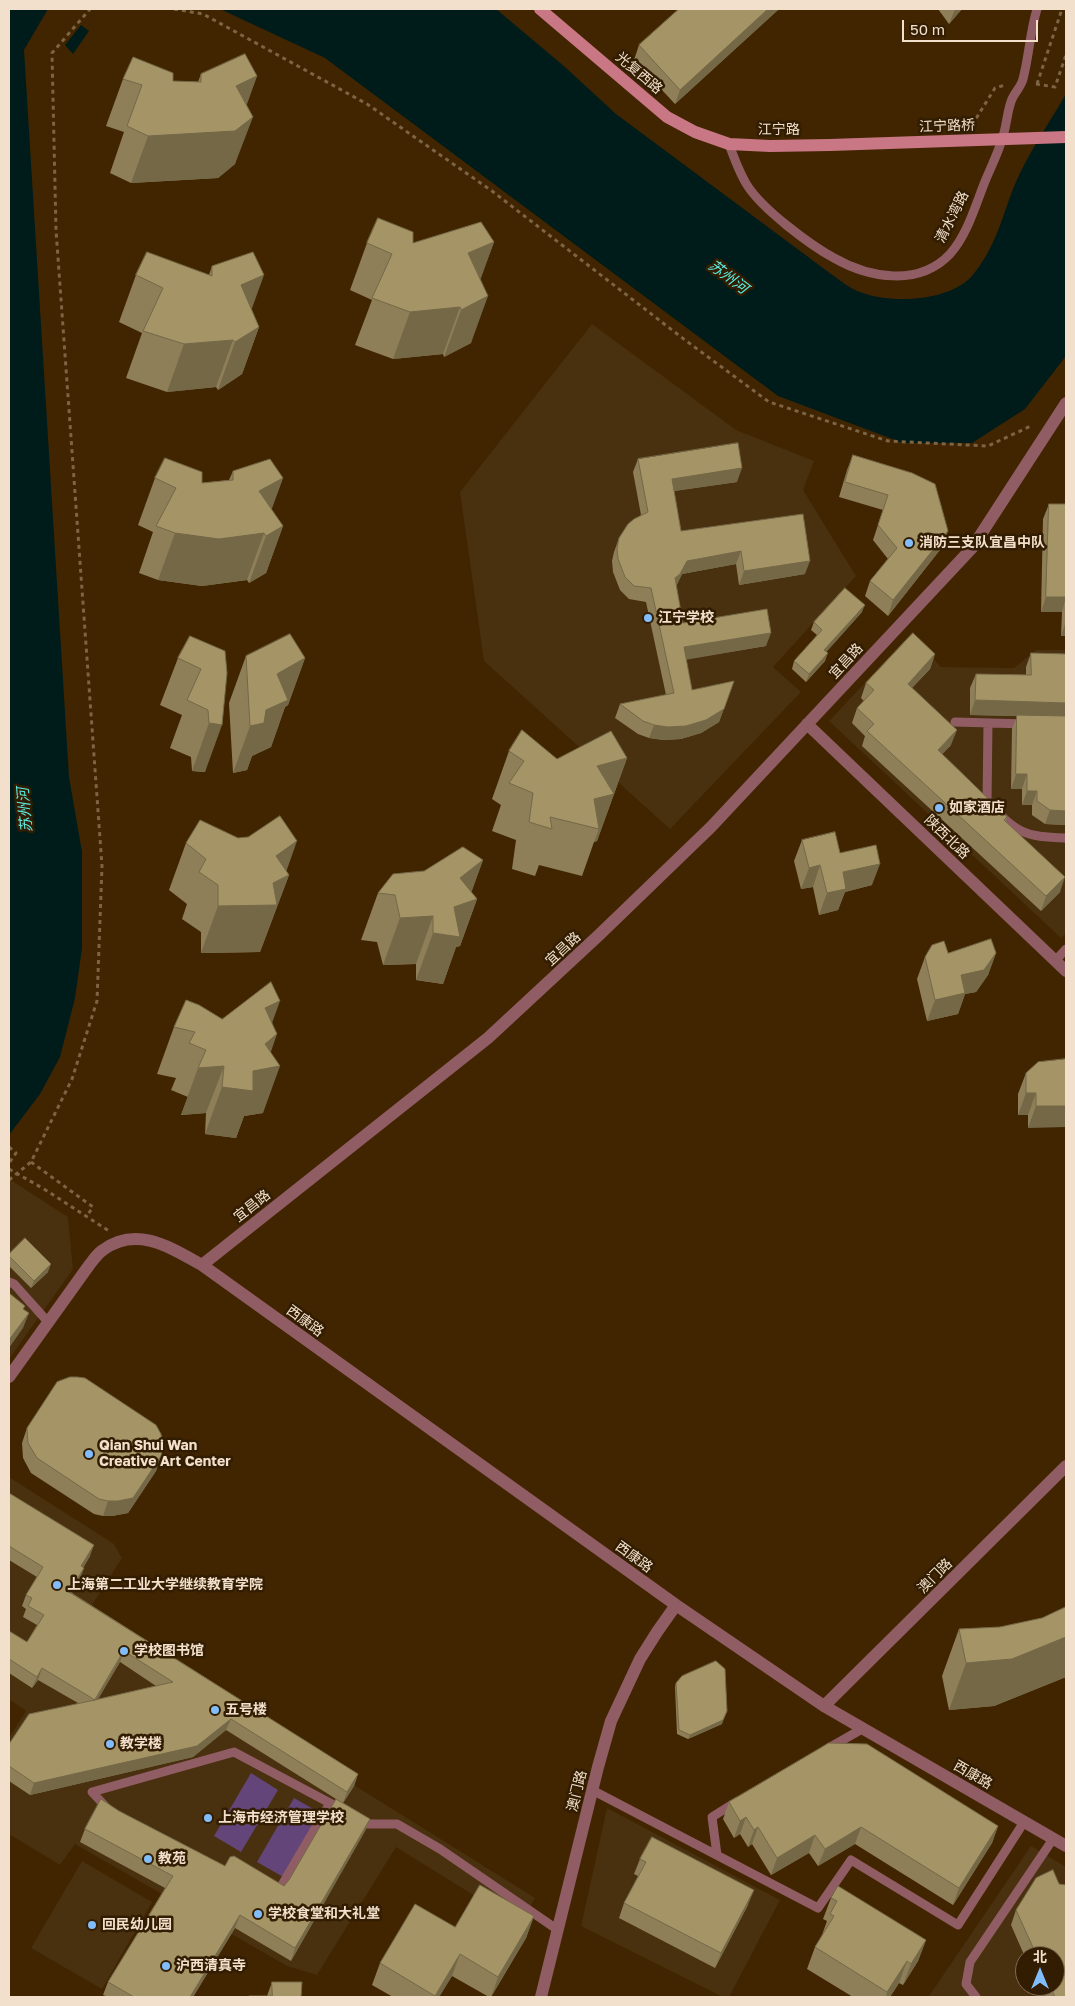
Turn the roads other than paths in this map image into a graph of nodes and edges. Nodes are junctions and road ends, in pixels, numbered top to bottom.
1 (540, 9) edge
2 (1037, 9) edge
3 (1066, 138) edge
4 (729, 144) junction
5 (830, 145) joint
6 (1063, 408) edge
7 (955, 722) dead end
8 (988, 723) junction
9 (807, 724) junction
10 (1037, 724) edge
11 (1066, 838) edge
12 (1066, 949) edge
13 (1055, 960) junction
14 (1066, 971) edge
15 (202, 1265) junction
16 (9, 1282) edge
17 (48, 1322) junction
18 (9, 1377) edge
19 (1066, 1466) edge
20 (676, 1605) junction
21 (824, 1706) junction
22 (862, 1728) junction
23 (820, 1753) edge
24 (592, 1790) junction
25 (745, 1797) edge
26 (330, 1803) junction
27 (117, 1818) edge
28 (1024, 1822) junction
29 (1053, 1839) junction
30 (1066, 1846) edge
31 (717, 1855) junction
32 (264, 1880) edge
33 (558, 1930) junction
34 (541, 1997) edge
35 (976, 1997) edge

1 - 4 main road, 光复西路
2 - 4 lane, 清水湾路
3 - 5 main road, 江宁路桥, bridge
4 - 5 main road, 江宁路
6 - 9 street, 宜昌路
7 - 8 lane
8 - 10 lane
8 - 11 lane
9 - 13 street, 陕西北路
9 - 15 street, 宜昌路
12 - 13 lane
13 - 14 street, 陕西北路
15 - 17 street
15 - 20 street, 西康路
16 - 17 lane
17 - 18 street
19 - 21 street, 澳门路
20 - 21 street, 西康路
20 - 24 street, 澳门路
21 - 22 street, 西康路
22 - 23 lane
22 - 28 street, 西康路
24 - 31 lane
24 - 33 street, 澳门路
25 - 31 lane
26 - 27 lane
26 - 32 lane
26 - 33 lane
28 - 29 street, 西康路
28 - 31 lane
29 - 30 street, 西康路
29 - 35 lane
33 - 34 street, 澳门路

